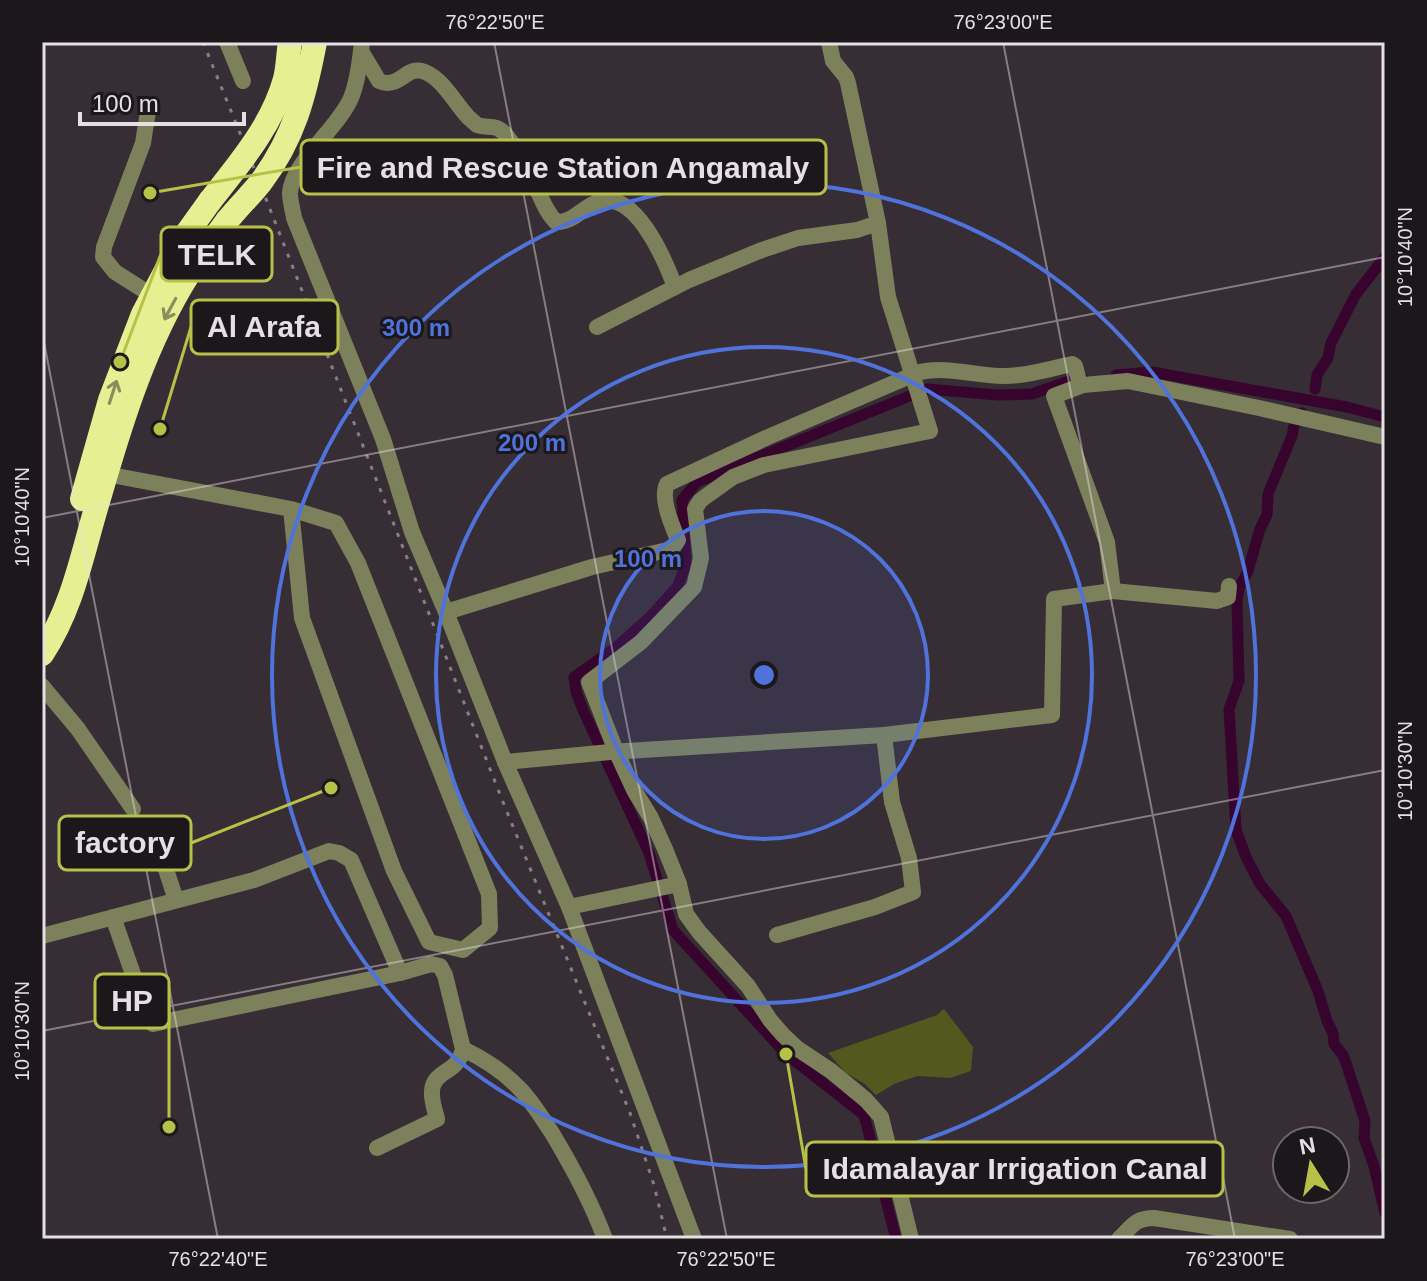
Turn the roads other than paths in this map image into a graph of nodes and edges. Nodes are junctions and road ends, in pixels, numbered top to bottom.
1 (227, 42) edge
2 (290, 42) edge
3 (315, 42) edge
4 (829, 42) edge
5 (361, 47) edge
6 (243, 81) dead end
7 (149, 105) dead end
8 (878, 223) junction
9 (179, 268) junction
10 (675, 287) junction
11 (153, 296) junction
12 (597, 327) dead end
13 (913, 375) junction
14 (1080, 379) junction
15 (1385, 437) edge
16 (106, 474) junction
17 (291, 509) junction
18 (1229, 586) dead end
19 (1113, 591) junction
20 (446, 612) junction
21 (42, 627) edge
22 (42, 654) edge
23 (42, 686) edge
24 (884, 735) junction
25 (613, 752) junction
26 (505, 762) junction
27 (133, 809) dead end
28 (157, 842) dead end
29 (679, 884) junction
30 (176, 900) junction
31 (569, 907) junction
32 (113, 917) junction
33 (777, 935) dead end
34 (42, 936) edge
35 (400, 973) junction
36 (463, 1049) junction
37 (377, 1148) dead end
38 (605, 1239) edge
39 (694, 1239) edge
40 (911, 1239) edge
41 (1119, 1239) edge
42 (1290, 1239) edge

1 - 6 street
2 - 9 highway, bridge
3 - 9 highway, bridge
4 - 8 street
5 - 10 street
5 - 20 street
7 - 11 street
8 - 10 street
8 - 13 street
9 - 11 highway
9 -> 16 highway
10 - 12 street
21 -> 11 highway
13 - 14 street
13 - 20 street
13 - 25 street
14 - 15 street
14 - 19 street
16 - 17 street
16 - 22 highway
17 - 17 street
18 - 19 street
19 - 24 street
20 - 26 street
23 - 27 street
24 - 25 street
24 - 33 street
25 - 26 street
25 - 29 street
26 - 31 street
28 - 30 street
29 - 31 street
29 - 40 street
30 - 32 street
30 - 35 street
31 - 39 street
32 - 34 street
32 - 35 street
35 - 36 street
36 - 37 street
36 - 38 street
41 - 42 street

